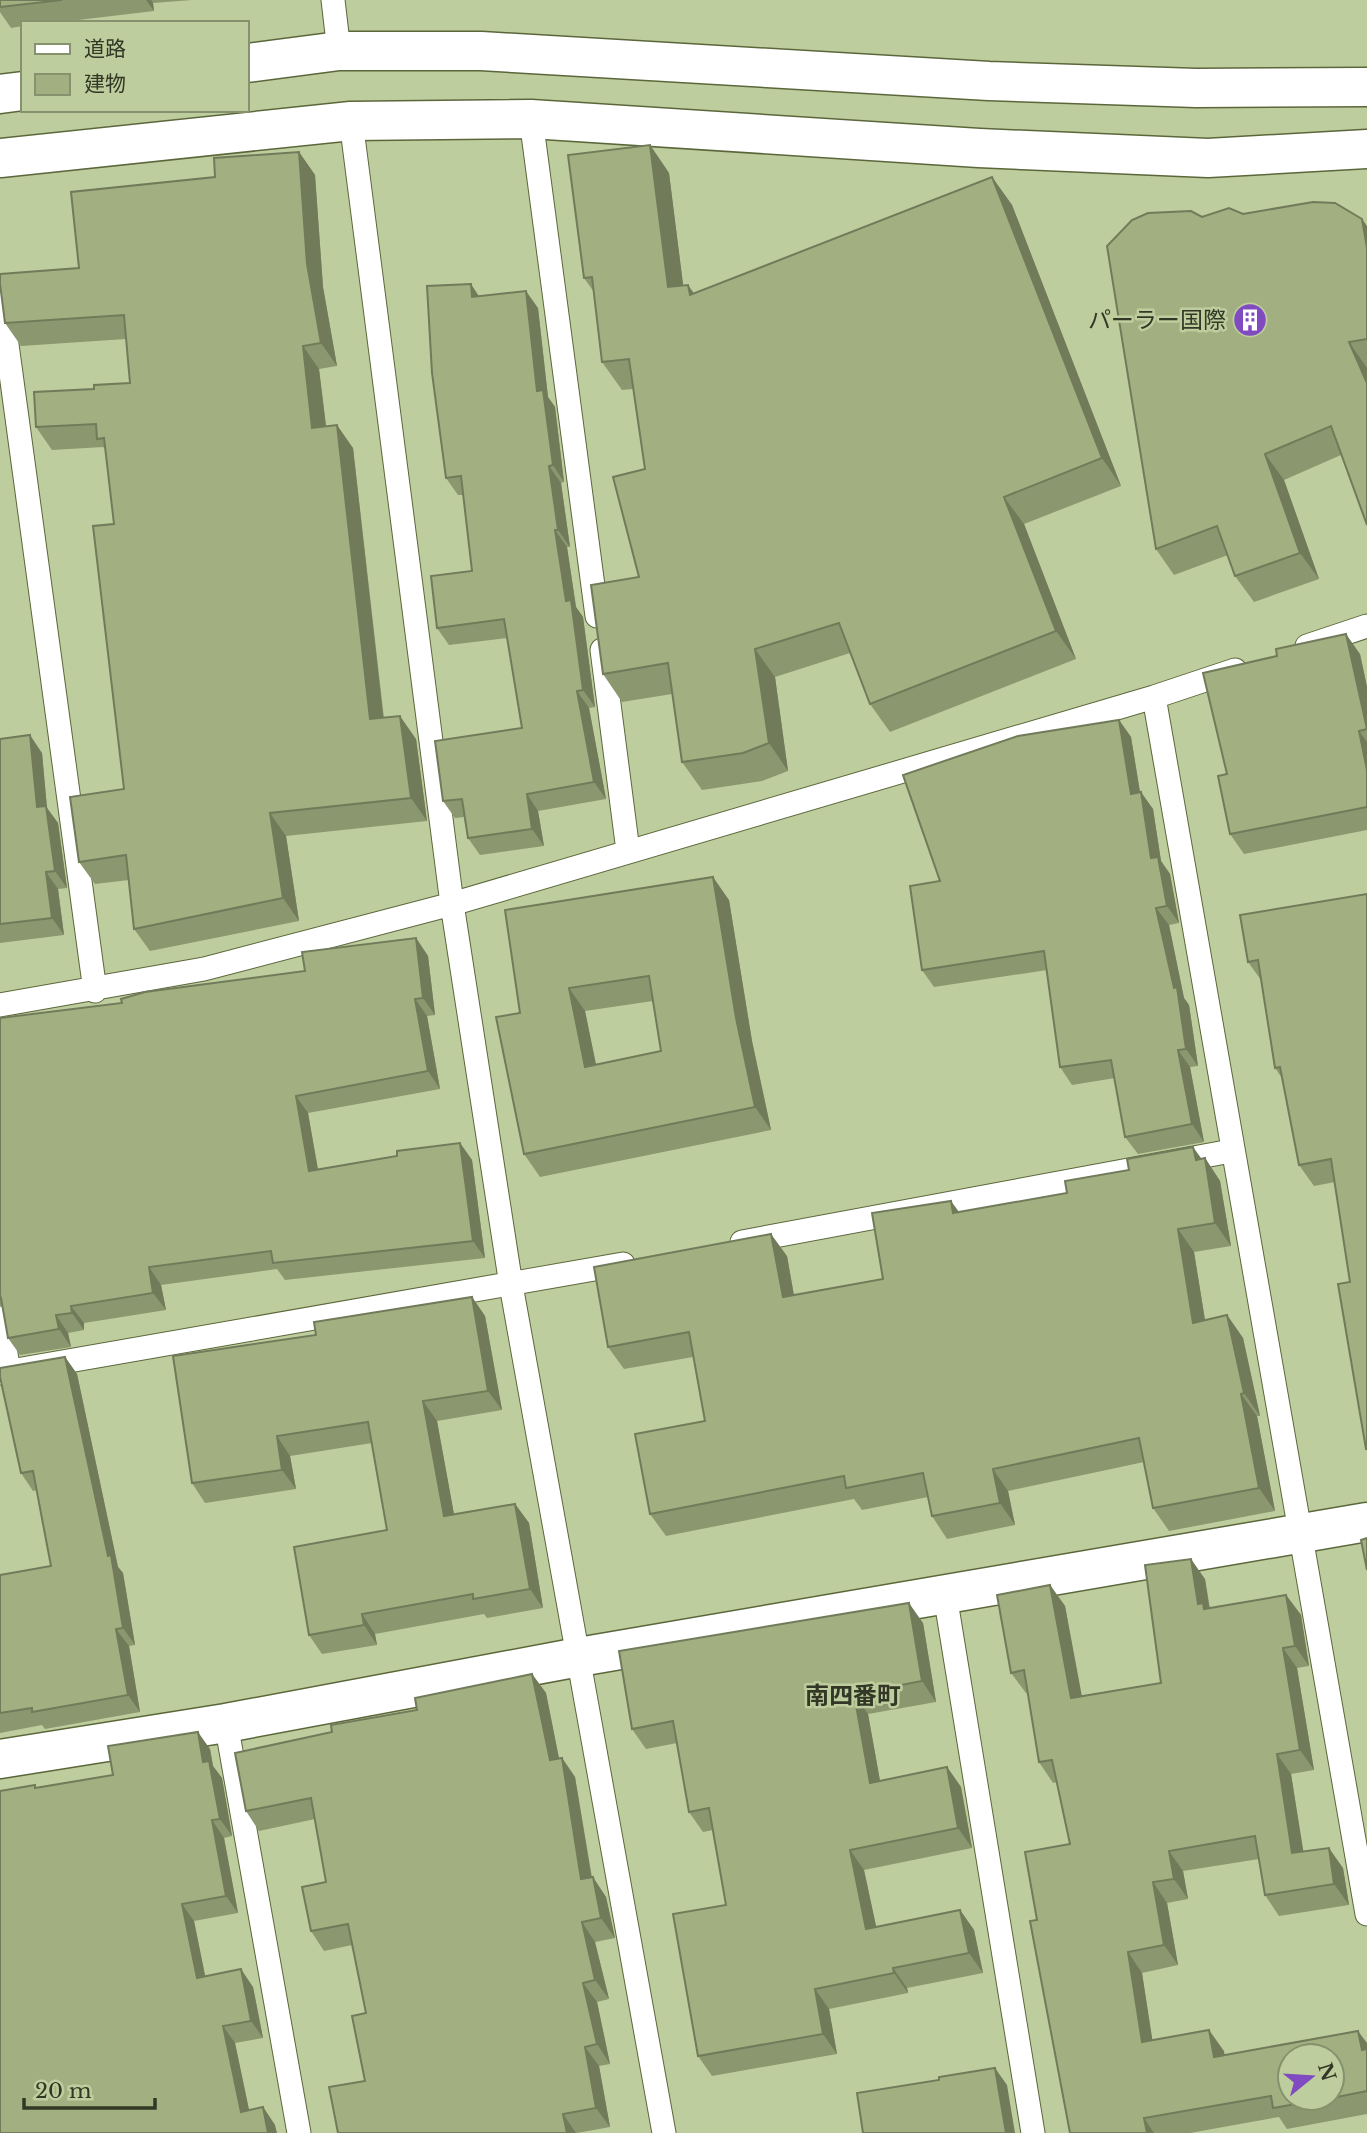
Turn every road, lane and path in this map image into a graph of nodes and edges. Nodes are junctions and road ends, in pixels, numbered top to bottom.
1 (333, 0) edge
2 (339, 51) junction
3 (248, 63) edge
4 (1367, 87) edge
5 (21, 91) edge
6 (0, 94) edge
7 (531, 119) junction
8 (351, 121) junction
9 (1367, 149) edge
10 (0, 158) edge
11 (0, 293) edge
12 (1367, 625) edge
13 (1292, 651) edge
14 (1254, 663) edge
15 (1154, 697) junction
16 (628, 851) junction
17 (452, 904) junction
18 (95, 991) junction
19 (0, 1005) edge
20 (1231, 1151) junction
21 (715, 1247) edge
22 (647, 1260) edge
23 (511, 1285) junction
24 (0, 1318) edge
25 (5, 1373) edge
26 (1367, 1522) edge
27 (1301, 1534) junction
28 (945, 1595) junction
29 (579, 1657) junction
30 (226, 1723) junction
31 (0, 1759) edge
32 (1367, 1914) edge
33 (299, 2133) edge
34 (664, 2133) edge
35 (1033, 2133) edge

1 - 2 lane
2 - 3 street
2 - 4 street
5 - 6 street
7 - 8 street
7 - 9 street
7 - 16 lane
8 - 10 street
8 - 17 lane
11 - 18 lane
12 - 13 lane
14 - 15 lane
15 - 16 lane
15 - 20 lane
16 - 17 lane
17 - 18 lane
17 - 23 lane
18 - 19 lane
20 - 21 lane
20 - 27 lane
22 - 23 lane
23 - 25 lane
23 - 29 lane
24 - 25 lane
26 - 27 street
27 - 28 street
27 - 32 lane
28 - 29 street
28 - 35 lane
29 - 30 street
29 - 34 lane
30 - 31 street
30 - 33 lane

